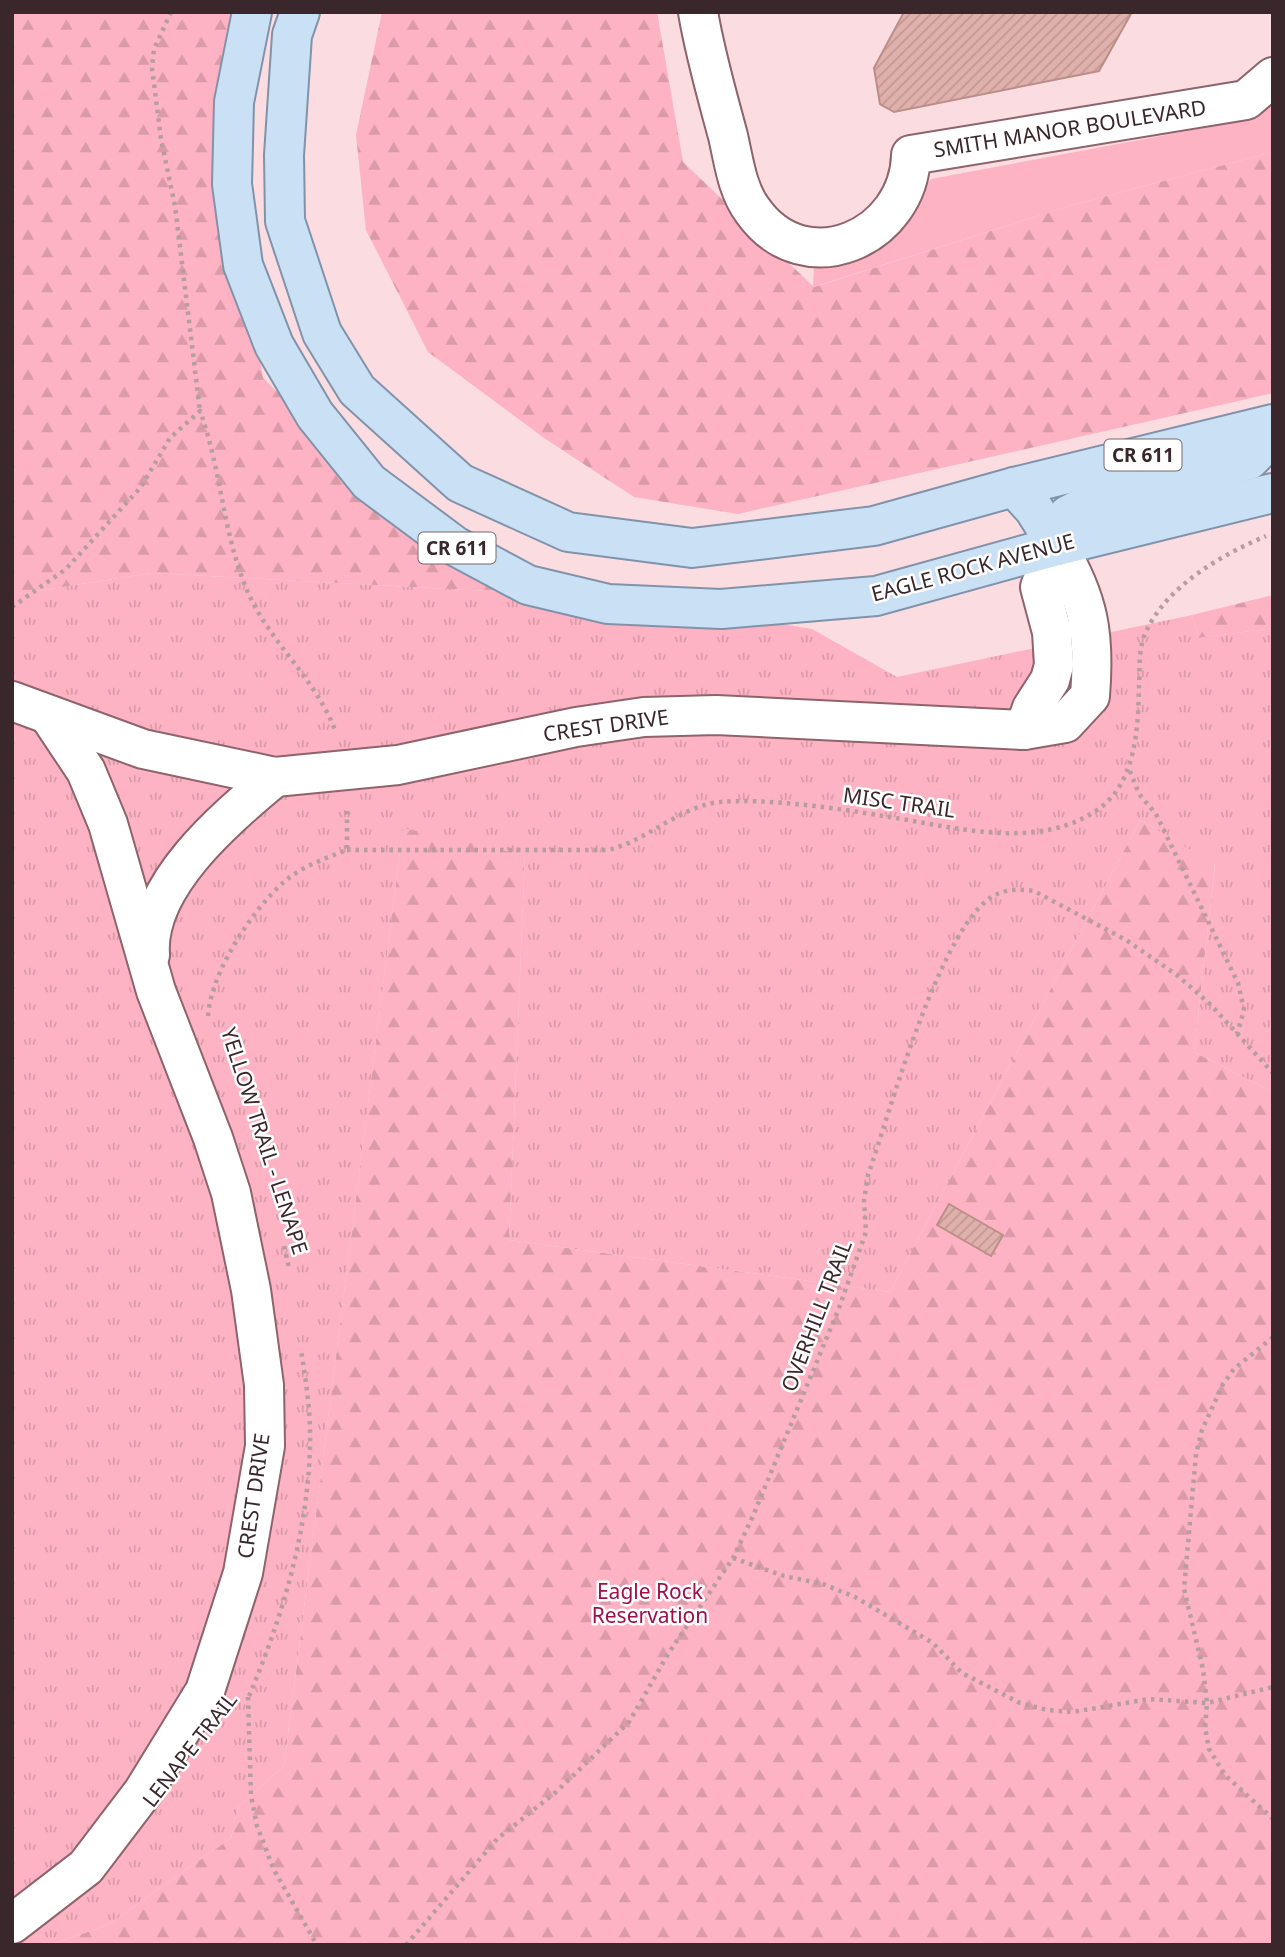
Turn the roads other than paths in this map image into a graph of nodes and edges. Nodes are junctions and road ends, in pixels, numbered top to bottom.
1 (252, 12) edge
2 (300, 12) edge
3 (698, 12) edge
4 (1273, 76) edge
5 (1273, 424) edge
6 (1273, 436) edge
7 (1014, 486) junction
8 (1273, 493) edge
9 (1057, 546) junction
10 (12, 701) edge
11 (50, 717) junction
12 (275, 777) junction
13 (150, 963) junction
14 (12, 1924) edge

1 - 9 main road, EAGLE ROCK AVENUE / CR 611
2 - 7 main road, CR 611
3 - 4 street, SMITH MANOR BOULEVARD
5 - 7 main road, CR 611
6 - 9 main road
7 - 9 main road
8 - 9 main road, EAGLE ROCK AVENUE / CR 611
9 - 12 street, CREST DRIVE
10 - 11 street, CREST DRIVE
11 - 12 street, CREST DRIVE
11 - 13 street, CREST DRIVE
12 - 13 street, CREST DRIVE
13 - 14 street, CREST DRIVE

